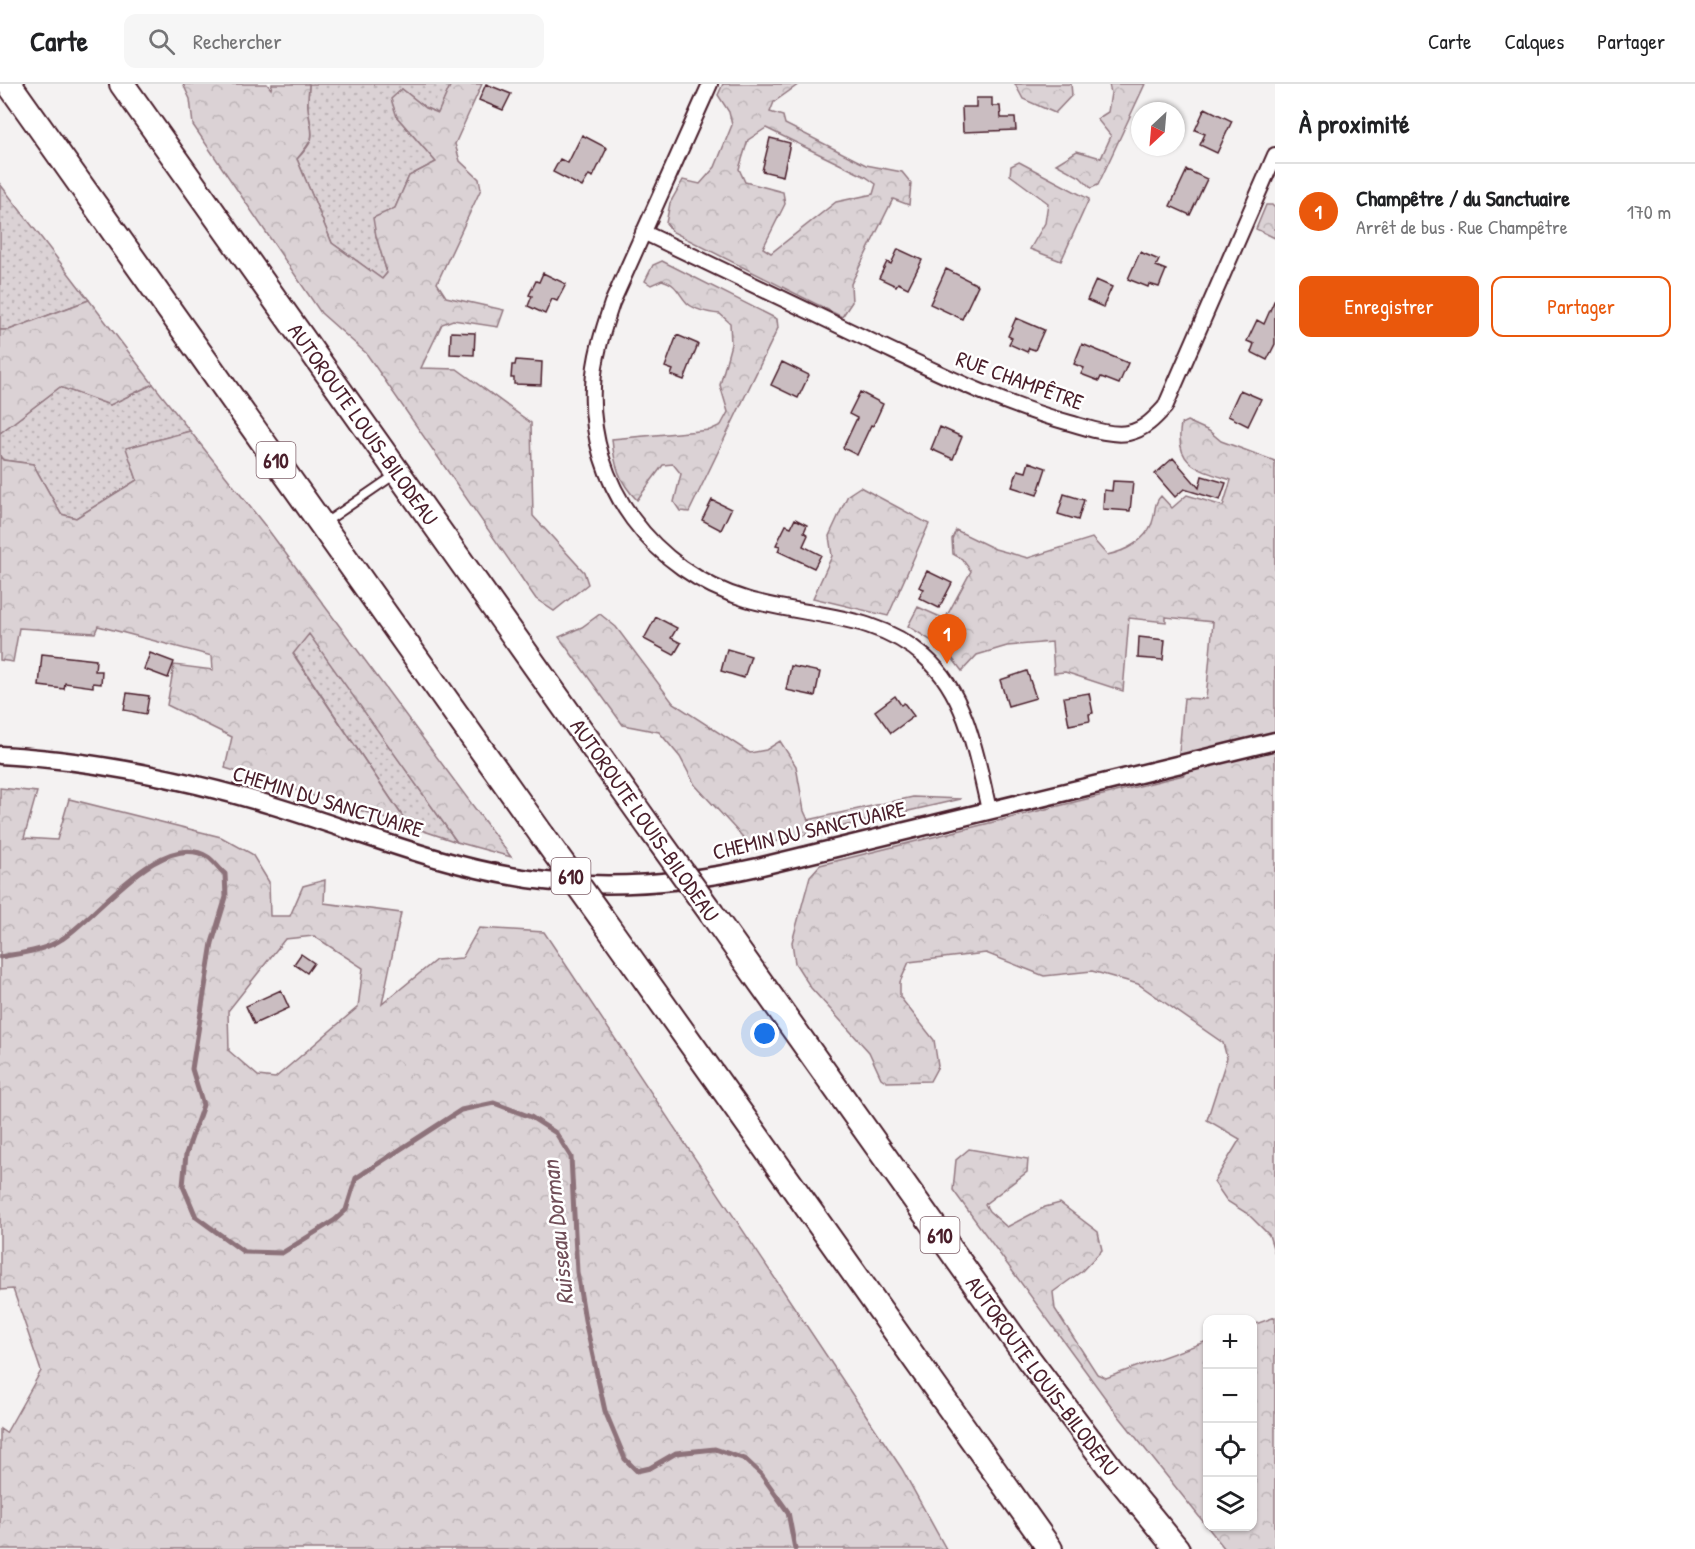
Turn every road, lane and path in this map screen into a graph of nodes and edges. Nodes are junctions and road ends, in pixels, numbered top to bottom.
1 (9, 84) edge
2 (122, 84) edge
3 (710, 84) edge
4 (1275, 154) edge
5 (643, 232) junction
6 (398, 472) junction
7 (322, 524) junction
8 (1275, 741) edge
9 (0, 755) edge
10 (989, 810) junction
11 (1050, 1549) edge
12 (1177, 1549) edge

1 - 7 highway, 610
2 - 6 highway, AUTOROUTE LOUIS-BILODEAU / 610
3 - 5 street
4 - 5 street, RUE CHAMPÊTRE
5 - 10 street
6 - 7 lane
6 - 12 highway, AUTOROUTE LOUIS-BILODEAU / 610, bridge
7 - 11 highway, 610, bridge
8 - 10 street, CHEMIN DU SANCTUAIRE
9 - 10 street, CHEMIN DU SANCTUAIRE

